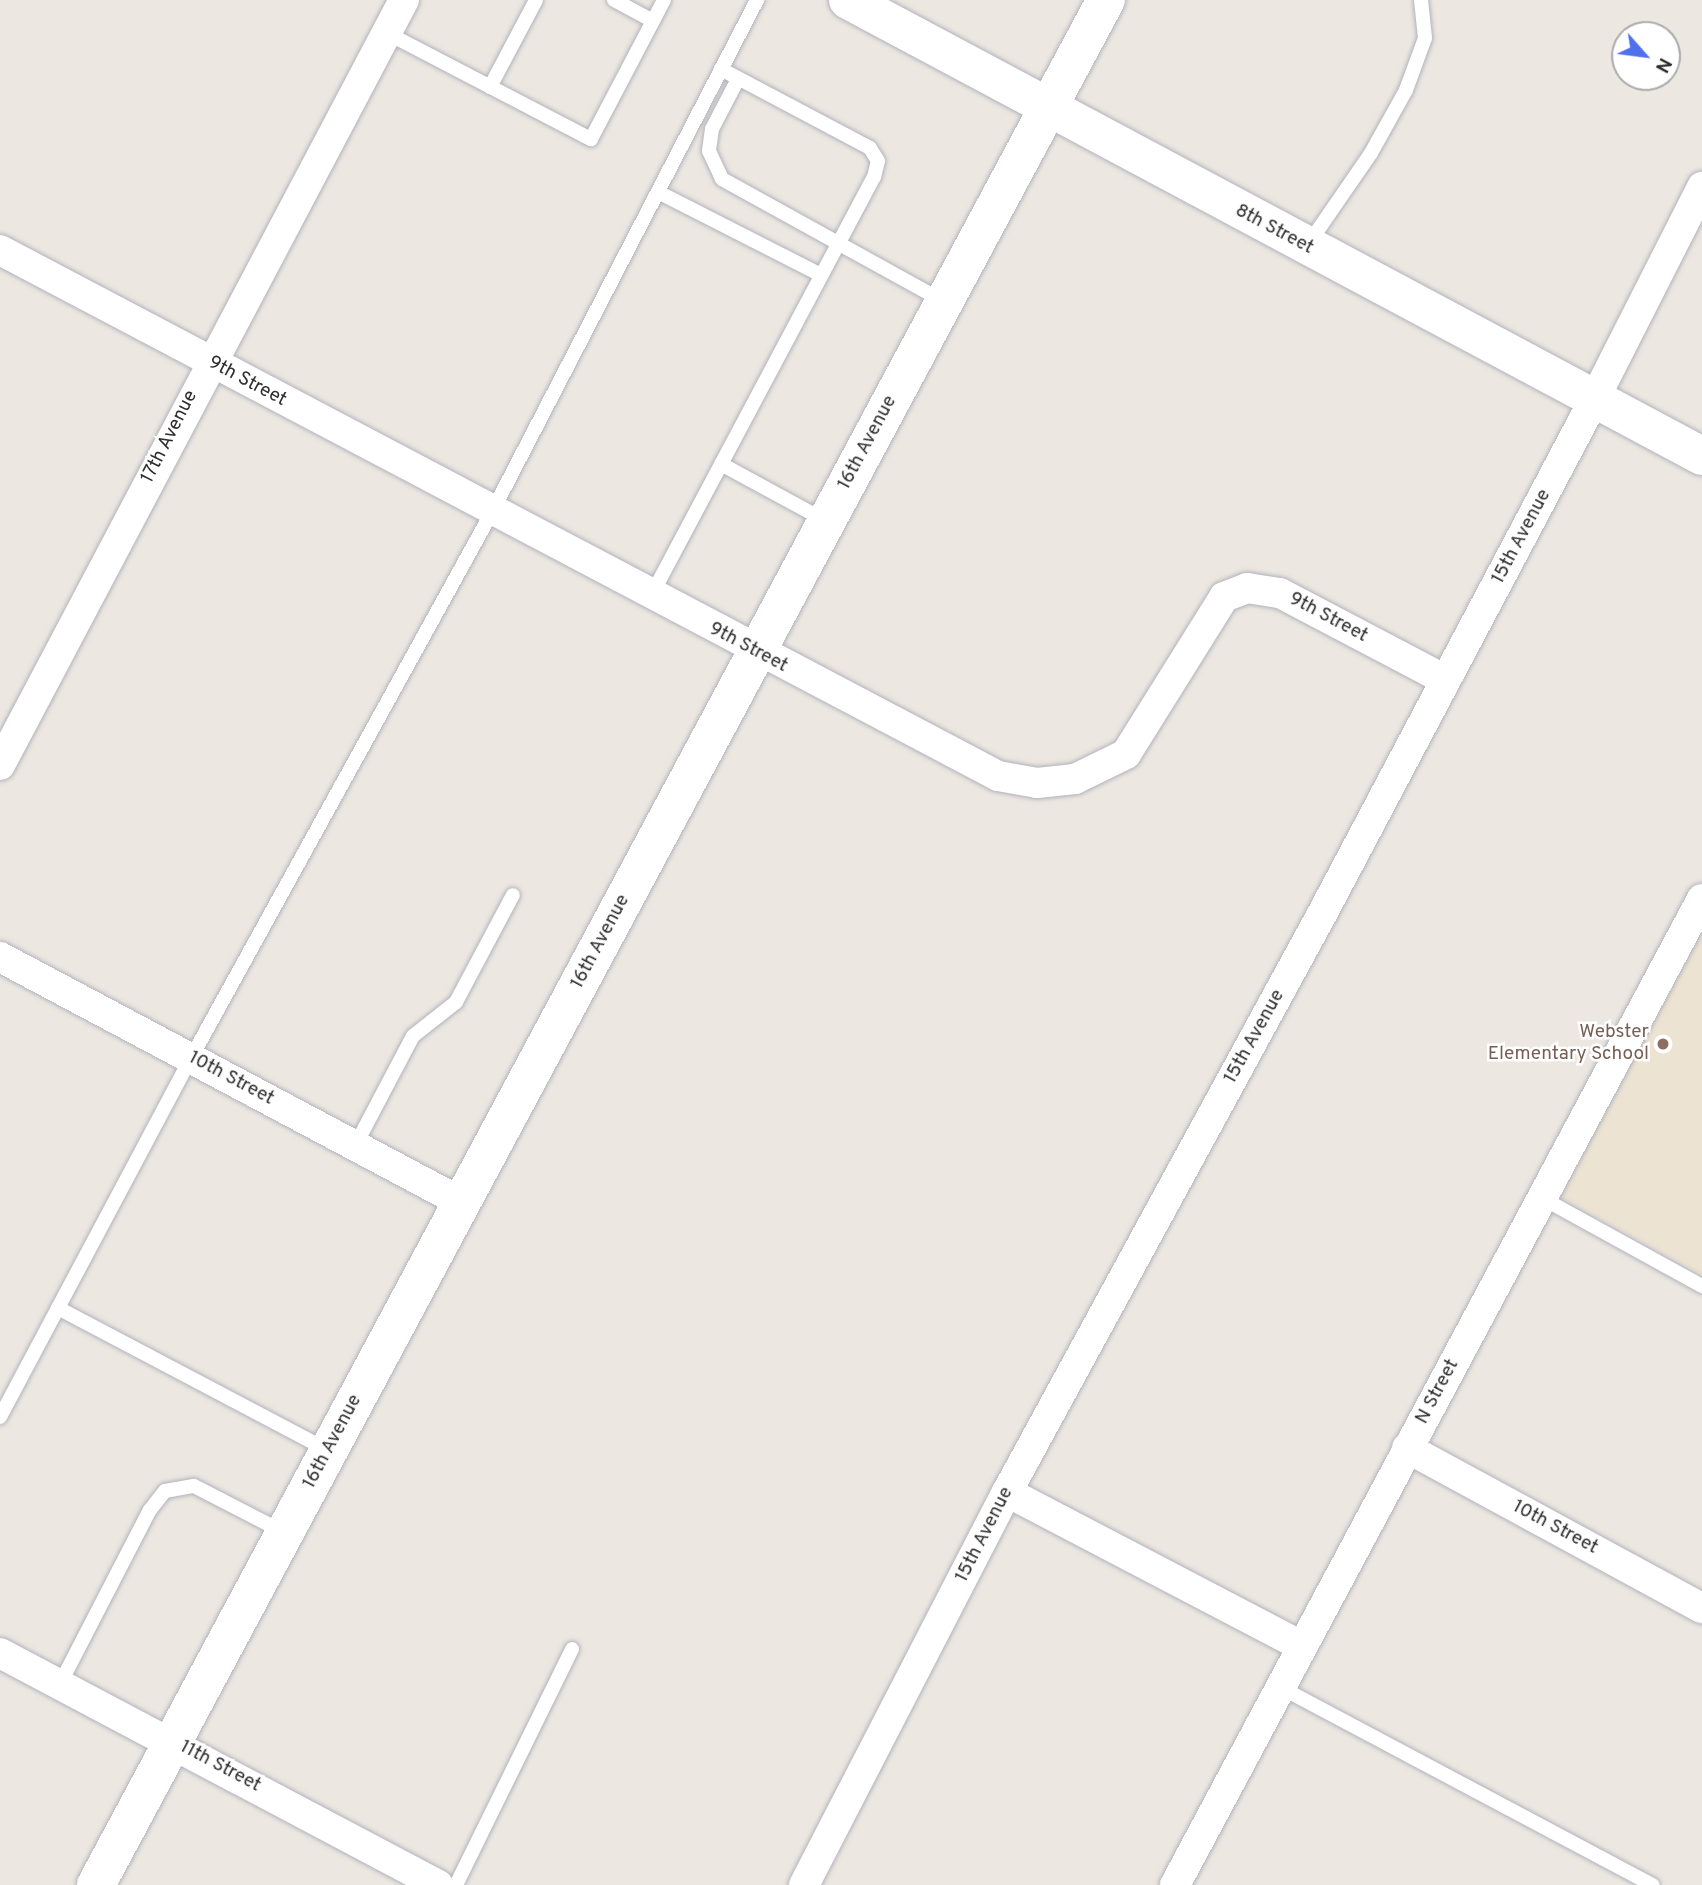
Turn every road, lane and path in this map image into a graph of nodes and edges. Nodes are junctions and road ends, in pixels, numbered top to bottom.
1 (404, 0) edge
2 (536, 0) edge
3 (614, 0) edge
4 (664, 0) edge
5 (757, 0) edge
6 (848, 0) edge
7 (1106, 0) edge
8 (1421, 0) edge
9 (653, 21) junction
10 (387, 33) junction
11 (721, 69) junction
12 (738, 79) junction
13 (490, 87) junction
14 (1047, 109) junction
15 (1702, 187) edge
16 (658, 192) junction
17 (838, 243) junction
18 (1307, 247) junction
19 (0, 250) edge
20 (821, 275) junction
21 (944, 301) junction
22 (209, 362) junction
23 (1594, 400) junction
24 (1702, 456) edge
25 (721, 464) junction
26 (492, 512) junction
27 (826, 522) junction
28 (651, 596) junction
29 (756, 652) junction
30 (1446, 680) junction
31 (0, 765) edge
32 (513, 895) dead end
33 (1702, 899) edge
34 (0, 957) edge
35 (191, 1058) junction
36 (355, 1146) junction
37 (1542, 1198) junction
38 (461, 1202) junction
39 (1702, 1286) edge
40 (58, 1308) junction
41 (0, 1417) edge
42 (1407, 1448) junction
43 (329, 1450) junction
44 (1007, 1492) junction
45 (284, 1532) junction
46 (1702, 1608) edge
47 (1302, 1646) junction
48 (572, 1649) dead end
49 (0, 1653) edge
50 (60, 1684) junction
51 (1280, 1687) junction
52 (173, 1741) junction
53 (96, 1885) edge
54 (438, 1885) edge
55 (456, 1885) edge
56 (804, 1885) edge
57 (1175, 1885) edge
58 (1653, 1885) edge

1 - 10 street, 17th Avenue
2 - 13 lane
3 - 9 lane
4 - 9 lane
5 - 11 lane
6 - 14 main road, 8th Street
7 - 14 main road, 16th Avenue
8 - 18 lane
9 - 13 lane
10 - 13 lane
10 - 22 street, 17th Avenue
11 - 12 lane
11 - 16 lane
12 - 17 lane
12 - 17 lane
14 - 18 main road, 8th Street
14 - 21 main road, 16th Avenue
15 - 23 street, 15th Avenue
16 - 20 lane
16 - 26 lane
17 - 20 lane
17 - 21 lane
18 - 23 main road, 8th Street
19 - 22 street, 9th Street
20 - 25 lane
21 - 27 main road, 16th Avenue
22 - 26 street, 9th Street
22 - 31 street, 17th Avenue
23 - 24 main road, 8th Street
23 - 30 street, 15th Avenue
25 - 27 lane
25 - 28 lane
26 - 28 street, 9th Street
26 - 35 lane
27 - 29 main road, 16th Avenue
28 - 29 street, 9th Street
29 - 30 street, 9th Street
29 - 38 main road, 16th Avenue
30 - 44 street, 15th Avenue
32 - 36 lane
33 - 37 street, N Street
34 - 35 street, 10th Street
35 - 36 street, 10th Street
35 - 40 lane
36 - 38 street, 10th Street
37 - 39 lane
37 - 42 street, N Street
38 - 43 main road, 16th Avenue
40 - 41 lane
40 - 43 lane
42 - 46 street, 10th Street
42 - 47 street, N Street
43 - 45 main road, 16th Avenue
44 - 47 street
44 - 56 street, 15th Avenue
45 - 50 lane
45 - 52 main road, 16th Avenue
47 - 51 street, N Street
48 - 55 lane
49 - 50 street, 11th Street
50 - 52 street, 11th Street
51 - 57 street, N Street
51 - 58 lane
52 - 53 main road, 16th Avenue
52 - 54 street, 11th Street

